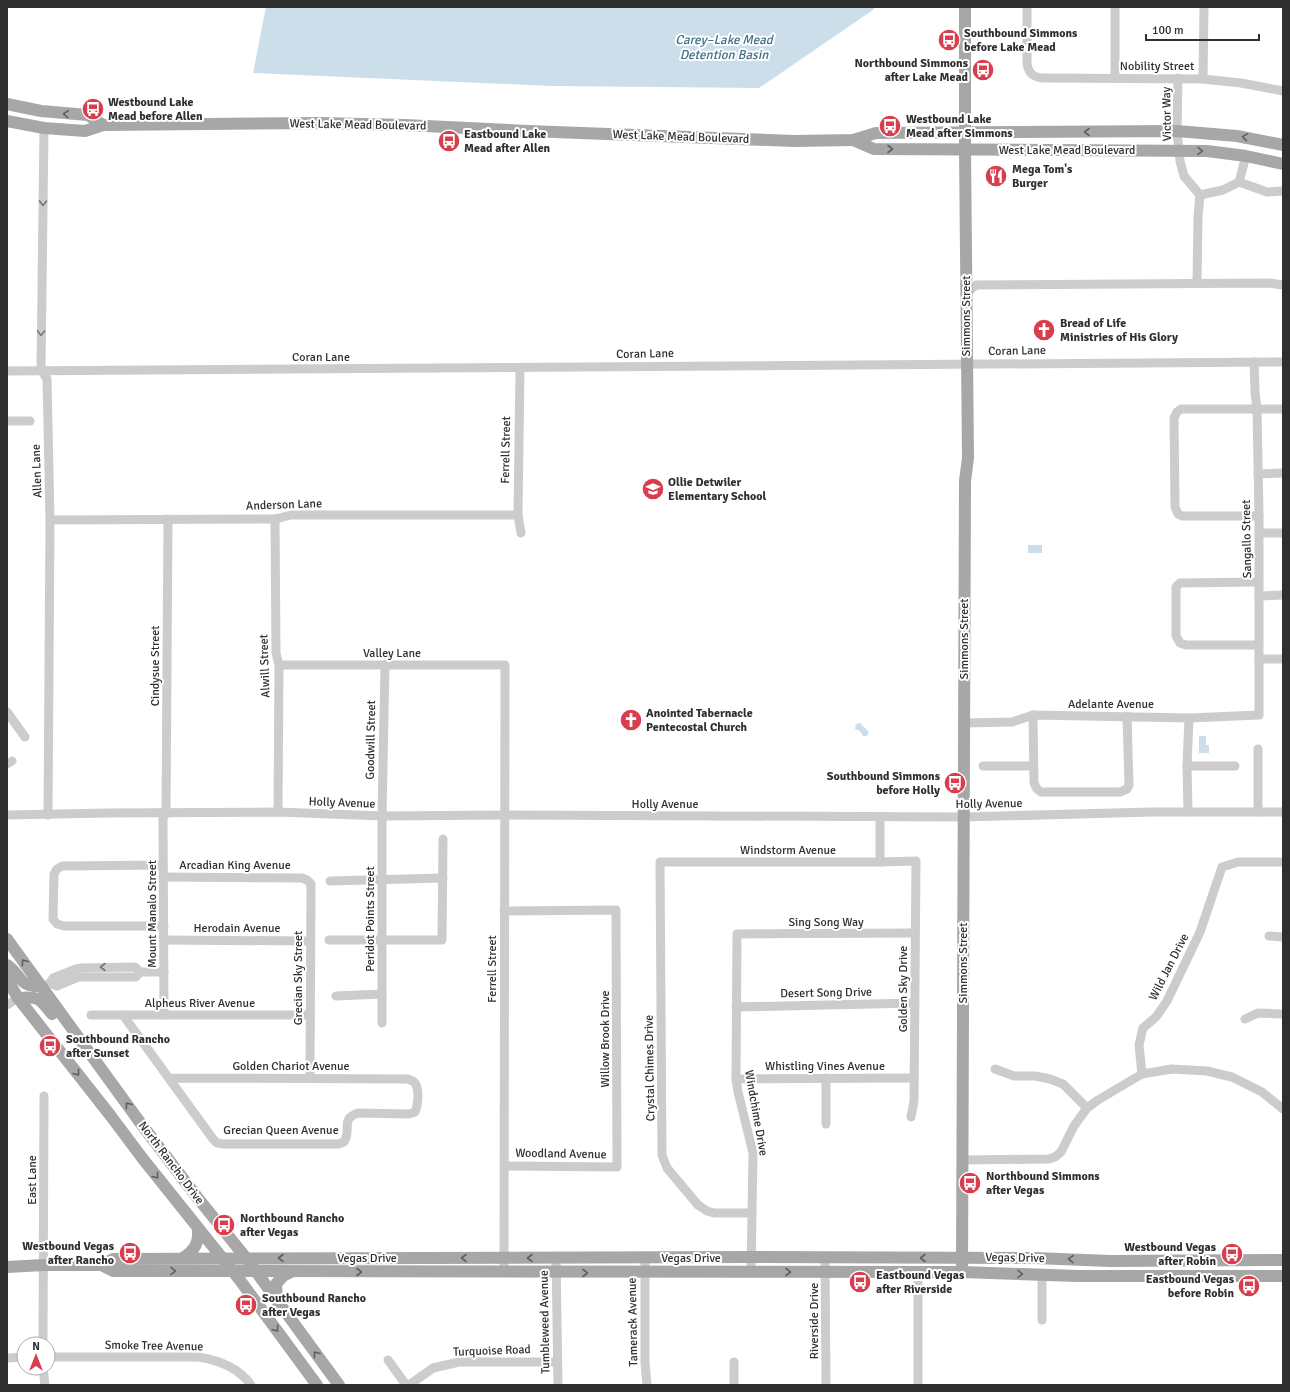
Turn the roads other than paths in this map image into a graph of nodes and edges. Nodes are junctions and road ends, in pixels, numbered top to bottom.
1 (965, 7) edge
2 (1027, 7) edge
3 (1115, 7) edge
4 (1204, 7) edge
5 (1115, 78) junction
6 (1178, 78) junction
7 (1203, 79) junction
8 (1283, 91) edge
9 (7, 104) edge
10 (7, 121) edge
11 (102, 125) junction
12 (44, 128) junction
13 (1177, 131) junction
14 (965, 132) junction
15 (1104, 132) junction
16 (853, 140) junction
17 (1283, 145) edge
18 (965, 149) junction
19 (1104, 150) junction
20 (1180, 150) junction
21 (1246, 156) junction
22 (1283, 164) edge
23 (1239, 182) junction
24 (1283, 190) edge
25 (1200, 195) junction
26 (1197, 283) junction
27 (1283, 285) edge
28 (966, 294) junction
29 (1254, 362) junction
30 (1283, 362) edge
31 (966, 364) junction
32 (520, 368) junction
33 (40, 370) junction
34 (7, 371) edge
35 (1283, 409) edge
36 (1257, 410) junction
37 (7, 420) edge
38 (30, 421) dead end
39 (1283, 473) edge
40 (1258, 474) junction
41 (518, 515) junction
42 (1259, 516) junction
43 (168, 519) junction
44 (275, 519) junction
45 (50, 520) junction
46 (521, 533) dead end
47 (1259, 533) junction
48 (1283, 533) edge
49 (1260, 582) junction
50 (1283, 595) edge
51 (1259, 596) junction
52 (1259, 644) junction
53 (1259, 659) junction
54 (1283, 659) edge
55 (279, 665) junction
56 (385, 665) junction
57 (505, 665) joint
58 (7, 712) edge
59 (1033, 715) junction
60 (1127, 716) junction
61 (1259, 716) joint
62 (1189, 718) junction
63 (964, 723) junction
64 (25, 737) dead end
65 (1258, 749) dead end
66 (983, 766) dead end
67 (1033, 766) junction
68 (1187, 766) junction
69 (1235, 766) dead end
70 (278, 812) junction
71 (1188, 812) junction
72 (1258, 812) junction
73 (1283, 812) edge
74 (164, 814) junction
75 (7, 815) edge
76 (48, 815) junction
77 (505, 815) junction
78 (382, 816) junction
79 (880, 817) junction
80 (964, 817) junction
81 (443, 839) dead end
82 (916, 861) joint
83 (660, 862) joint
84 (880, 862) junction
85 (1283, 862) edge
86 (163, 865) junction
87 (163, 877) junction
88 (443, 878) junction
89 (307, 880) joint
90 (382, 880) junction
91 (330, 881) dead end
92 (504, 911) junction
93 (164, 926) junction
94 (915, 933) junction
95 (737, 934) joint
96 (1269, 936) dead end
97 (1283, 937) edge
98 (7, 939) edge
99 (164, 940) junction
100 (310, 940) junction
101 (329, 940) dead end
102 (382, 940) junction
103 (7, 965) edge
104 (164, 972) junction
105 (7, 979) edge
106 (46, 985) junction
107 (382, 994) junction
108 (336, 996) dead end
109 (18, 998) junction
110 (915, 1003) junction
111 (7, 1005) edge
112 (736, 1007) junction
113 (1283, 1014) edge
114 (91, 1015) dead end
115 (123, 1015) junction
116 (164, 1015) junction
117 (310, 1015) junction
118 (1245, 1020) dead end
119 (67, 1022) junction
120 (382, 1023) dead end
121 (995, 1069) dead end
122 (1142, 1074) junction
123 (169, 1078) junction
124 (310, 1078) junction
125 (826, 1078) junction
126 (914, 1078) junction
127 (736, 1079) junction
128 (44, 1096) dead end
129 (1087, 1108) junction
130 (1282, 1108) edge
131 (911, 1117) dead end
132 (826, 1124) dead end
133 (344, 1142) joint
134 (962, 1160) junction
135 (505, 1166) junction
136 (617, 1167) joint
137 (752, 1214) junction
138 (198, 1229) junction
139 (183, 1258) junction
140 (222, 1258) junction
141 (246, 1258) junction
142 (503, 1258) junction
143 (556, 1258) junction
144 (645, 1258) junction
145 (752, 1258) junction
146 (825, 1258) junction
147 (962, 1258) junction
148 (1190, 1260) junction
149 (1283, 1260) edge
150 (44, 1264) junction
151 (101, 1265) junction
152 (7, 1266) edge
153 (232, 1272) junction
154 (256, 1272) junction
155 (291, 1272) junction
156 (504, 1272) junction
157 (751, 1272) junction
158 (825, 1272) junction
159 (918, 1272) junction
160 (962, 1272) junction
161 (557, 1273) junction
162 (645, 1273) junction
163 (1042, 1275) junction
164 (1191, 1276) junction
165 (1283, 1276) edge
166 (277, 1301) junction
167 (1042, 1320) dead end
168 (43, 1336) edge
169 (56, 1356) edge
170 (388, 1360) dead end
171 (558, 1362) junction
172 (734, 1362) dead end
173 (251, 1385) edge
174 (317, 1385) edge
175 (339, 1385) edge
176 (408, 1385) edge
177 (558, 1385) edge
178 (647, 1385) edge
179 (734, 1385) edge
180 (826, 1385) edge
181 (918, 1385) edge

1 - 14 main road, Simmons Street
2 - 5 street, Nobility Street
3 - 5 street
4 - 7 street
5 - 6 street, Nobility Street
6 - 7 street, Nobility Street
6 - 13 street, Victor Way
7 - 8 street, Nobility Street
11 -> 9 main road
10 - 12 main road, West Lake Mead Boulevard
11 - 12 main road, West Lake Mead Boulevard
11 - 16 main road, West Lake Mead Boulevard
12 -> 33 street, Allen Lane
13 - 15 main road, West Lake Mead Boulevard
17 -> 13 main road, West Lake Mead Boulevard
13 - 20 street, Victor Way
15 -> 14 main road, West Lake Mead Boulevard
14 - 16 main road, West Lake Mead Boulevard
14 - 18 main road, Simmons Street
15 - 19 main road
16 -> 18 main road, West Lake Mead Boulevard
18 - 19 main road, West Lake Mead Boulevard
18 - 28 main road, Simmons Street
19 - 20 main road, West Lake Mead Boulevard
20 -> 21 main road, West Lake Mead Boulevard
20 - 25 street, Victor Way
21 - 22 main road, West Lake Mead Boulevard
21 - 23 street
23 - 24 street
23 - 25 street
25 - 26 street
26 - 27 street
26 - 28 street
28 - 31 main road, Simmons Street
29 - 30 street, Coran Lane
29 - 31 street, Coran Lane
29 - 36 street, Sangallo Street
31 - 32 street, Coran Lane
31 - 63 main road, Simmons Street
32 - 33 street, Coran Lane
32 - 41 street, Ferrell Street
33 - 34 street, Coran Lane
33 - 45 street, Allen Lane
35 - 36 street
36 - 40 street, Sangallo Street
36 - 42 street
37 - 38 street
39 - 40 street
40 - 42 street, Sangallo Street
41 - 44 street, Anderson Lane
41 - 46 street, Ferrell Street
42 - 47 street, Sangallo Street
43 - 44 street, Anderson Lane
43 - 45 street, Anderson Lane
43 - 74 street, Cindysue Street
44 - 55 street, Alwill Street
45 - 76 street, Allen Lane
47 - 48 street
47 - 49 street, Sangallo Street
49 - 51 street, Sangallo Street
49 - 52 street
50 - 51 street
51 - 52 street, Sangallo Street
52 - 53 street, Sangallo Street
53 - 54 street
53 - 61 street, Sangallo Street
55 - 56 street, Valley Lane
55 - 70 street, Alwill Street
56 - 57 street, Valley Lane
56 - 78 street, Goodwill Street
57 - 77 street, Ferrell Street
58 - 64 street
59 - 60 street, Adelante Avenue
59 - 63 street, Adelante Avenue
59 - 67 street
60 - 62 street, Adelante Avenue
60 - 67 street
61 - 62 street, Adelante Avenue
62 - 68 street
63 - 80 main road, Simmons Street
65 - 72 street
66 - 67 street
68 - 69 street
68 - 71 street
70 - 74 street, Holly Avenue
70 - 78 street, Holly Avenue
71 - 72 street, Holly Avenue
71 - 80 street, Holly Avenue
72 - 73 street, Holly Avenue
74 - 76 street, Holly Avenue
74 - 86 street, Mount Manalo Street
75 - 76 street, Holly Avenue
77 - 78 street, Holly Avenue
77 - 79 street, Holly Avenue
77 - 92 street, Ferrell Street
78 - 90 street, Peridot Points Street
79 - 80 street, Holly Avenue
79 - 84 street
80 - 134 main road, Simmons Street
81 - 88 street
82 - 84 street, Windstorm Avenue
82 - 94 street, Golden Sky Drive
83 - 84 street, Windstorm Avenue
83 - 137 street, Crystal Chimes Drive
85 - 122 street, Wild Jan Drive
86 - 87 street, Mount Manalo Street
86 - 93 street
87 - 89 street, Arcadian King Avenue
87 - 93 street, Mount Manalo Street
88 - 90 street
88 - 102 street
89 - 100 street, Grecian Sky Street
90 - 91 street
90 - 102 street, Peridot Points Street
92 - 135 street, Ferrell Street
92 - 136 street, Willow Brook Drive
93 - 99 street, Mount Manalo Street
94 - 95 street, Sing Song Way
94 - 110 street, Golden Sky Drive
95 - 112 street, Windchime Drive
96 - 97 street
106 -> 98 main road, North Rancho Drive
99 - 100 street, Herodain Avenue
99 - 104 street, Mount Manalo Street
100 - 117 street, Grecian Sky Street
101 - 102 street
102 - 107 street, Peridot Points Street
103 - 106 main road
104 - 106 street
104 - 116 street, Mount Manalo Street
105 - 109 main road, North Rancho Drive
106 - 119 main road, North Rancho Drive
107 - 108 street
107 - 120 street, Peridot Points Street
109 - 111 street
109 - 119 main road
109 -> 138 main road, North Rancho Drive
110 - 112 street, Desert Song Drive
110 - 126 street, Golden Sky Drive
112 - 127 street, Windchime Drive
113 - 118 street
114 - 115 street, Alpheus River Avenue
115 - 116 street, Alpheus River Avenue
115 - 123 street
116 - 117 street, Alpheus River Avenue
117 - 124 street, Grecian Sky Street
141 -> 119 main road, North Rancho Drive
121 - 129 street
122 - 129 street
122 - 130 street
123 - 124 street, Golden Chariot Avenue
123 - 133 street, Grecian Queen Avenue
124 - 133 street, Golden Chariot Avenue
125 - 126 street, Whistling Vines Avenue
125 - 127 street, Whistling Vines Avenue
125 - 132 street
126 - 131 street, Golden Sky Drive
127 - 137 street, Windchime Drive
128 - 150 street, East Lane
129 - 134 street
134 - 147 main road, Simmons Street
135 - 136 street, Woodland Avenue
135 - 142 street, Ferrell Street
137 - 145 street, Windchime Drive
138 - 139 main road
138 - 140 main road, North Rancho Drive
139 - 140 main road, Vegas Drive
139 - 151 main road, Vegas Drive
140 - 141 main road, Vegas Drive
140 - 153 main road, North Rancho Drive
142 -> 141 main road, Vegas Drive
141 - 154 main road, North Rancho Drive
143 -> 142 main road, Vegas Drive
142 - 156 street, Ferrell Street
143 - 144 main road, Vegas Drive
143 - 161 street, Tumbleweed Avenue
144 - 145 main road, Vegas Drive
144 - 162 street, Tamerack Avenue
145 - 146 main road, Vegas Drive
145 - 157 street, Windchime Drive
147 -> 146 main road, Vegas Drive
146 - 158 street, Riverside Drive
148 -> 147 main road, Vegas Drive
147 - 160 main road, Simmons Street
148 - 149 main road, Vegas Drive
148 - 164 main road
150 - 151 main road, Vegas Drive
150 - 152 main road, Vegas Drive
150 - 168 street, East Lane
151 -> 153 main road, Vegas Drive
153 - 154 main road, Vegas Drive
153 -> 174 main road, North Rancho Drive
154 - 155 main road, Vegas Drive
154 - 166 main road, North Rancho Drive
155 -> 156 main road, Vegas Drive
155 - 166 main road
156 - 161 main road, Vegas Drive
157 -> 158 main road, Vegas Drive
157 - 162 main road, Vegas Drive
158 - 159 main road, Vegas Drive
158 - 180 street, Riverside Drive
159 - 160 main road, Vegas Drive
159 - 181 street
160 -> 163 main road, Vegas Drive
161 -> 162 main road, Vegas Drive
161 - 171 street, Tumbleweed Avenue
162 - 178 street, Tamerack Avenue
163 - 164 main road, Vegas Drive
163 - 167 street
164 - 165 main road, Vegas Drive
175 -> 166 main road, North Rancho Drive
169 - 173 street, Smoke Tree Avenue
170 - 176 street
171 - 176 street, Turquoise Road
171 - 177 street, Tumbleweed Avenue
172 - 179 street

